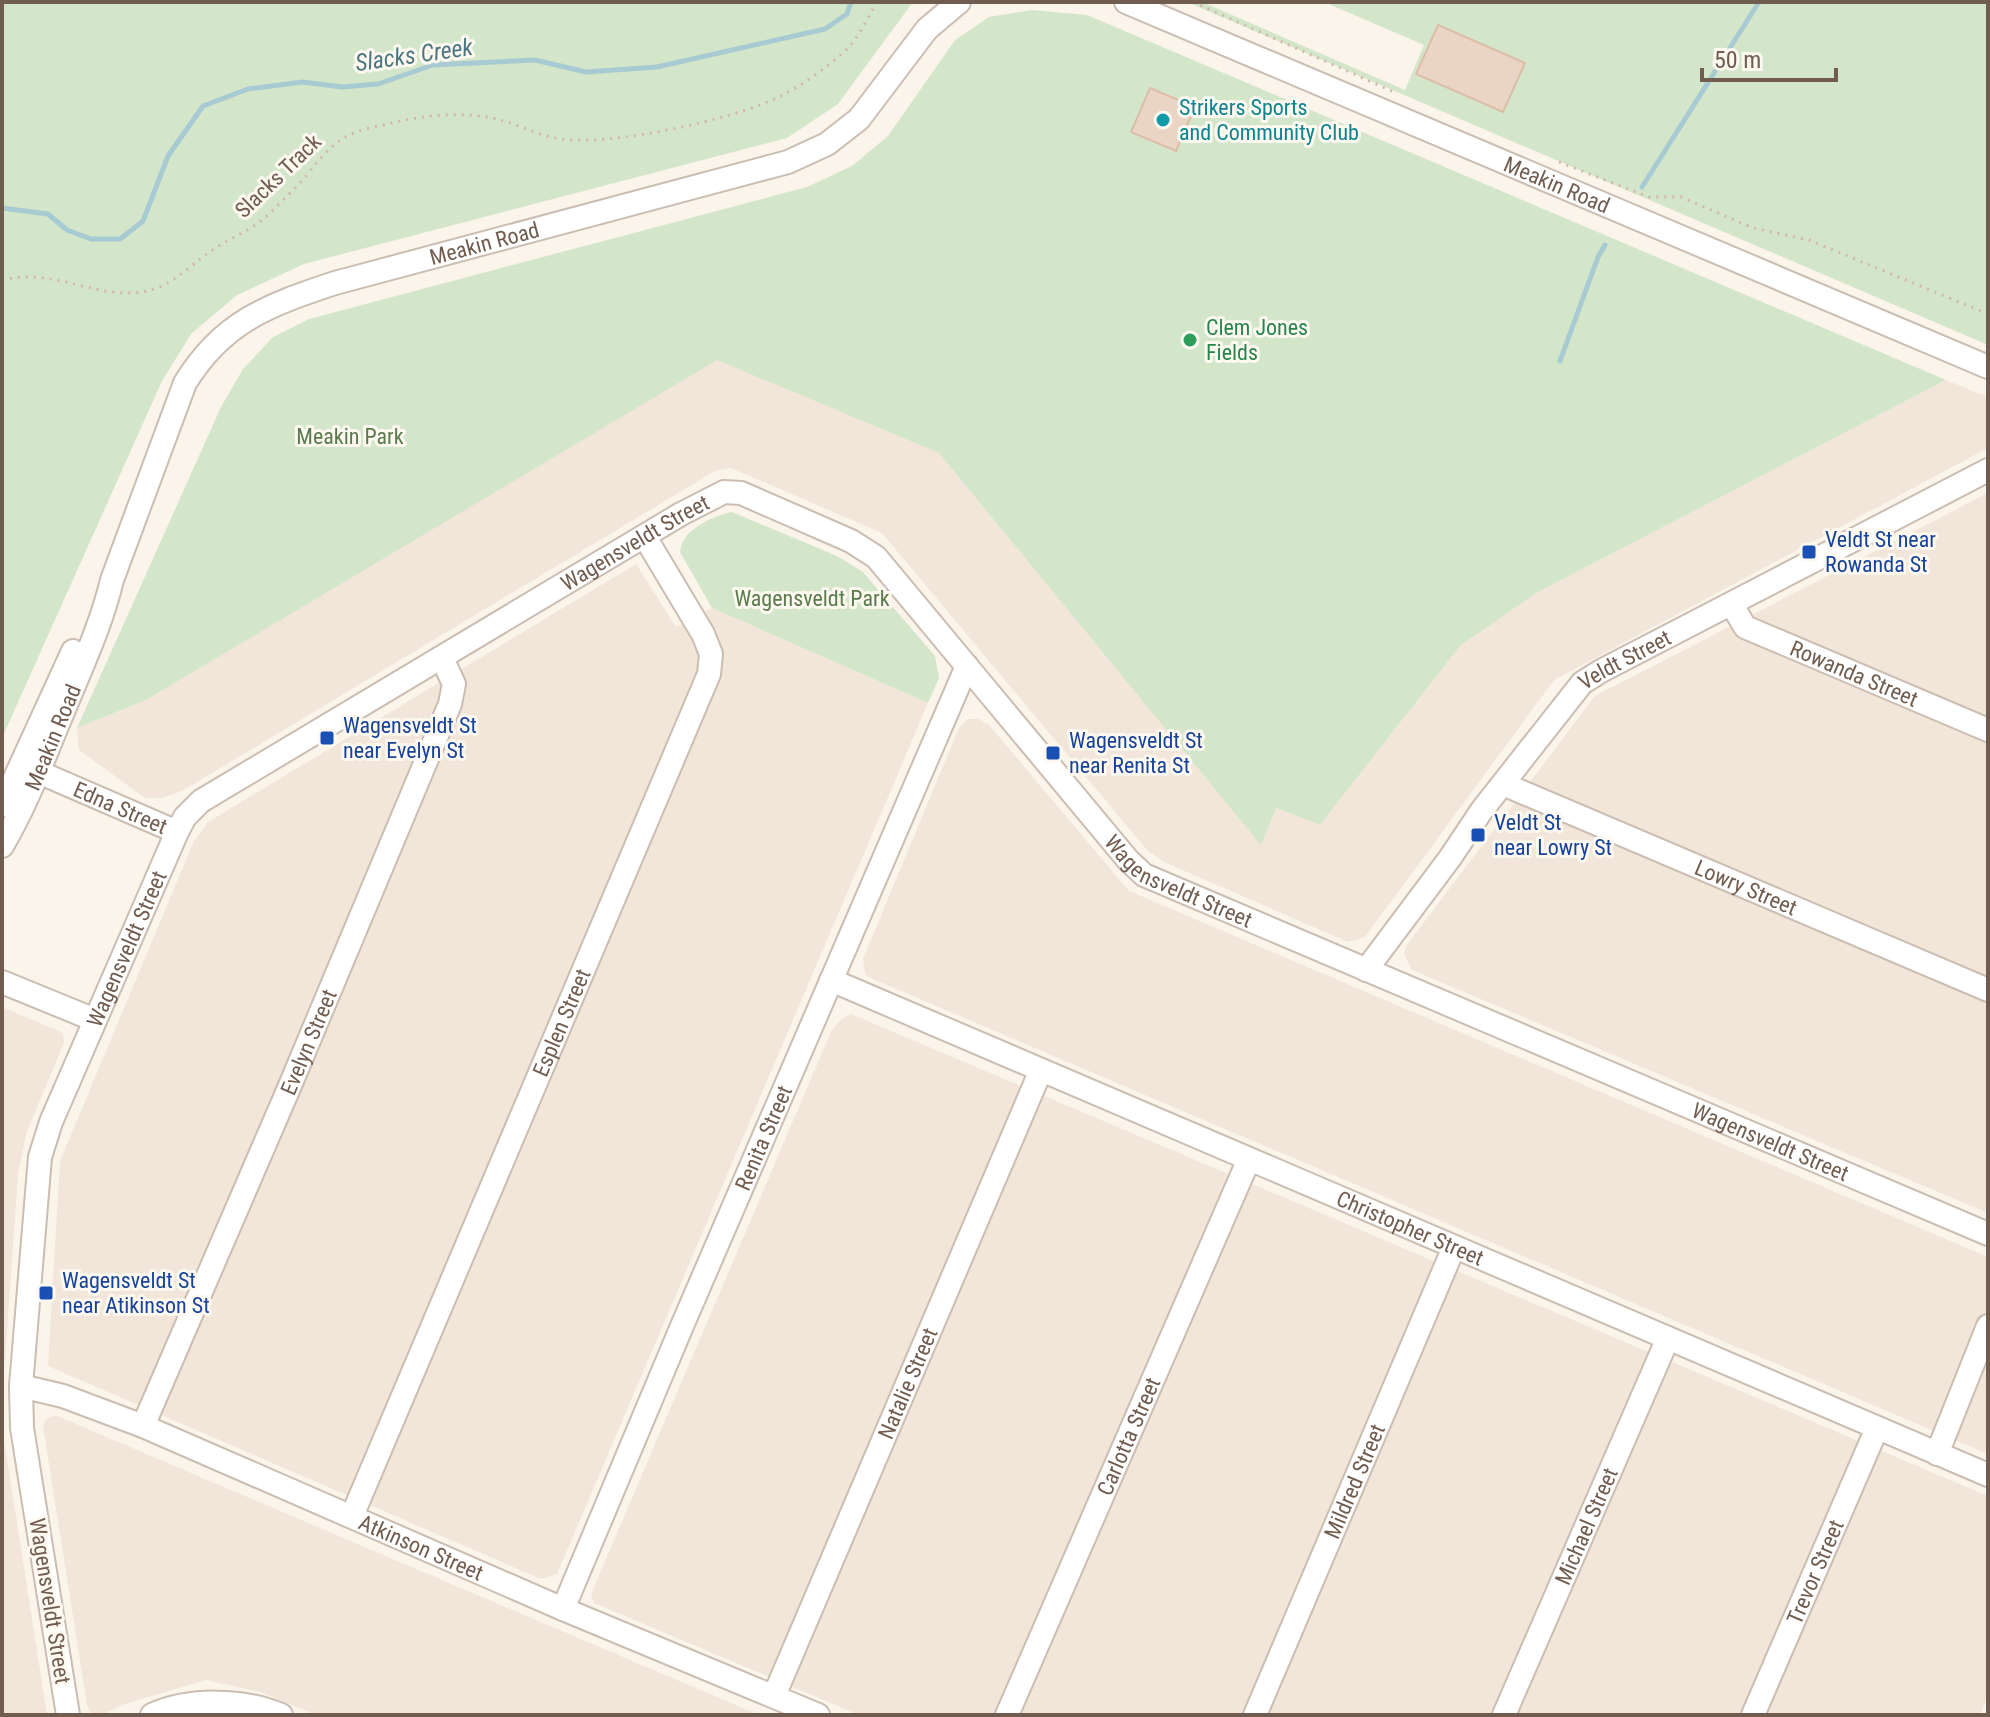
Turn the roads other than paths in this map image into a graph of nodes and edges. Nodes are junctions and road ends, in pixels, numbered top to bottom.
1 (959, 2) edge
2 (1126, 2) edge
3 (1167, 10) edge
4 (1988, 367) edge
5 (1988, 470) edge
6 (645, 537) junction
7 (1732, 605) junction
8 (442, 658) junction
9 (967, 666) junction
10 (1988, 730) edge
11 (30, 768) junction
12 (1503, 784) junction
13 (2, 806) edge
14 (177, 832) junction
15 (2, 846) edge
16 (1366, 970) junction
17 (831, 980) junction
18 (2, 982) edge
19 (1988, 990) edge
20 (95, 1020) junction
21 (1041, 1070) junction
22 (1249, 1159) junction
23 (1988, 1234) edge
24 (1454, 1247) junction
25 (1988, 1326) edge
26 (1668, 1338) junction
27 (21, 1386) junction
28 (143, 1426) junction
29 (1877, 1428) junction
30 (1937, 1454) junction
31 (1988, 1475) edge
32 (352, 1516) junction
33 (563, 1609) junction
34 (774, 1696) junction
35 (68, 1715) edge
36 (152, 1715) edge
37 (281, 1715) edge
38 (818, 1715) edge
39 (1007, 1715) edge
40 (1255, 1715) edge
41 (1504, 1715) edge
42 (1753, 1715) edge

1 - 11 street, Meakin Road
2 - 3 street, Meakin Road
3 - 4 street, Meakin Road
5 - 7 street, Veldt Street
6 - 8 street, Wagensveldt Street
6 - 9 street, Wagensveldt Street
6 - 32 street, Esplen Street
7 - 10 street, Rowanda Street
7 - 12 street, Veldt Street
8 - 14 street, Wagensveldt Street
8 - 28 street, Evelyn Street
9 - 16 street, Wagensveldt Street
9 - 17 street, Renita Street
11 - 13 street, Meakin Road
11 - 14 street, Edna Street
11 - 15 street, Meakin Road
12 - 16 street, Veldt Street
12 - 19 street, Lowry Street
14 - 20 street, Wagensveldt Street
16 - 23 street, Wagensveldt Street
17 - 21 street, Christopher Street
17 - 33 street, Renita Street
18 - 20 street
20 - 27 street, Wagensveldt Street
21 - 22 street, Christopher Street
21 - 34 street, Natalie Street
22 - 24 street, Christopher Street
22 - 39 street, Carlotta Street
24 - 26 street, Christopher Street
24 - 40 street, Mildred Street
25 - 30 street
26 - 29 street, Christopher Street
26 - 41 street, Michael Street
27 - 28 street, Atkinson Street
27 - 35 street, Wagensveldt Street
28 - 32 street, Atkinson Street
29 - 30 street, Christopher Street
29 - 42 street, Trevor Street
30 - 31 street, Christopher Street
32 - 33 street, Atkinson Street
33 - 34 street, Atkinson Street
34 - 38 street, Atkinson Street
36 - 37 street

